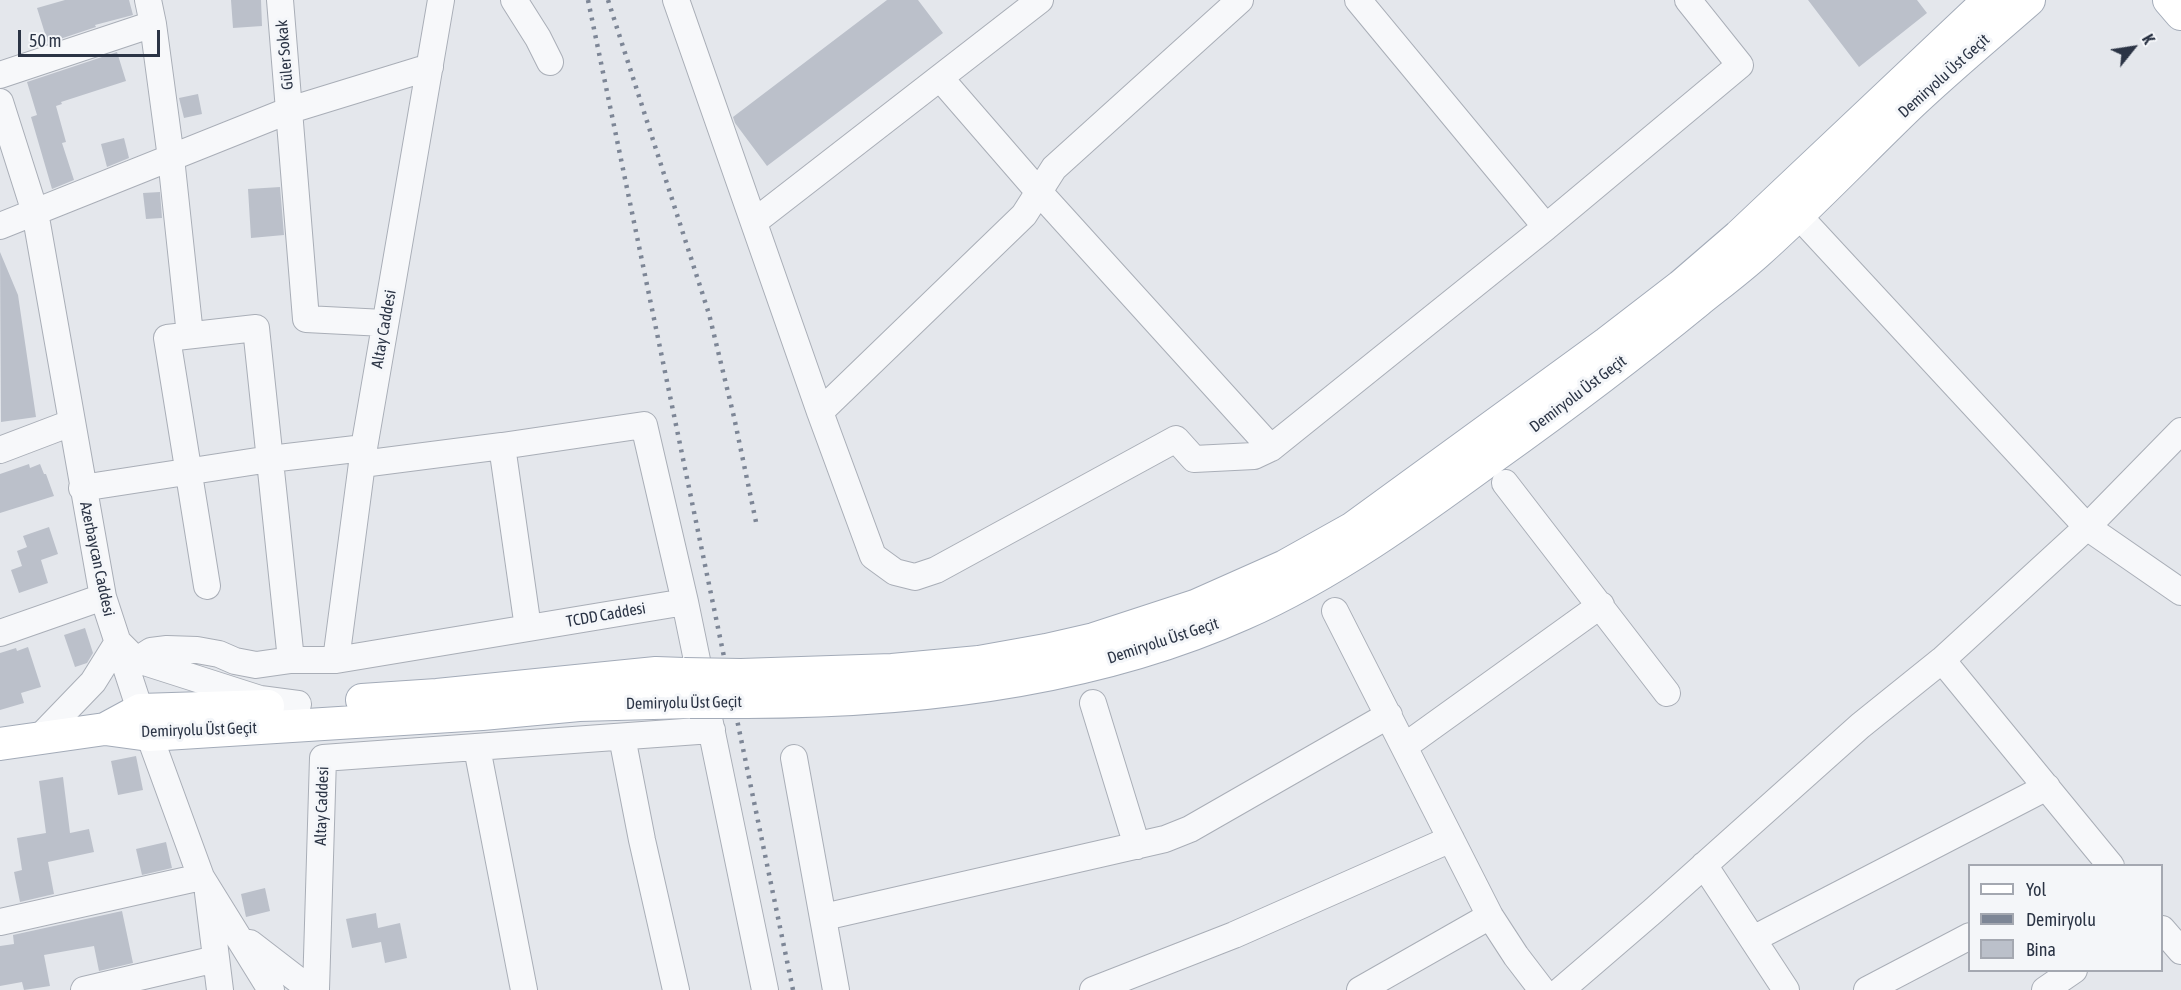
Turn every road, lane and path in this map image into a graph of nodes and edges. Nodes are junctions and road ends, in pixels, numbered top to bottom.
1 (280, 0) edge
2 (441, 0) edge
3 (514, 0) edge
4 (676, 0) edge
5 (1040, 0) edge
6 (1240, 0) edge
7 (1358, 0) edge
8 (1688, 0) edge
9 (1989, 0) edge
10 (2029, 0) edge
11 (2169, 0) edge
12 (150, 12) edge
13 (2181, 14) edge
14 (550, 62) dead end
15 (430, 67) junction
16 (0, 75) edge
17 (940, 78) junction
18 (0, 102) edge
19 (290, 110) junction
20 (171, 158) junction
21 (1039, 192) junction
22 (35, 212) junction
23 (1797, 214) junction
24 (754, 222) junction
25 (0, 226) edge
26 (1546, 227) junction
27 (384, 323) junction
28 (190, 336) junction
29 (820, 412) junction
30 (71, 423) junction
31 (2181, 432) edge
32 (502, 446) junction
33 (1271, 448) junction
34 (0, 450) edge
35 (363, 456) junction
36 (270, 459) junction
37 (188, 471) junction
38 (1505, 483) dead end
39 (82, 488) junction
40 (2087, 527) junction
41 (207, 586) dead end
42 (2181, 592) edge
43 (103, 597) junction
44 (686, 602) junction
45 (1601, 605) junction
46 (1335, 611) dead end
47 (528, 628) junction
48 (0, 633) edge
49 (118, 642) junction
50 (137, 660) junction
51 (291, 660) junction
52 (336, 660) junction
53 (1942, 660) junction
54 (687, 688) junction
55 (743, 689) junction
56 (1667, 693) dead end
57 (1093, 703) dead end
58 (298, 704) junction
59 (1389, 715) junction
60 (145, 722) junction
61 (712, 730) junction
62 (622, 737) junction
63 (39, 738) junction
64 (0, 744) edge
65 (1405, 746) junction
66 (477, 748) junction
67 (794, 758) dead end
68 (2047, 787) junction
69 (1451, 839) junction
70 (1137, 846) junction
71 (2107, 864) edge
72 (1704, 865) junction
73 (204, 882) junction
74 (1490, 916) junction
75 (824, 917) junction
76 (0, 922) edge
77 (2163, 930) edge
78 (235, 931) junction
79 (1968, 937) edge
80 (1753, 939) junction
81 (2181, 951) edge
82 (216, 959) junction
83 (2071, 972) edge
84 (262, 986) edge
85 (757, 988) edge
86 (84, 990) edge
87 (220, 990) edge
88 (311, 990) edge
89 (316, 990) edge
90 (524, 990) edge
91 (676, 990) edge
92 (836, 990) edge
93 (1093, 990) edge
94 (1360, 990) edge
95 (1542, 990) edge
96 (1561, 990) edge
97 (1786, 990) edge
98 (1867, 990) edge
99 (2045, 990) edge

1 - 19 street, Güler Sokak
2 - 15 street, Altay Caddesi
3 - 14 street
4 - 24 street
5 - 17 street
6 - 21 street
7 - 26 street
8 - 26 street
9 - 55 main road, Demiryolu Üst Geçit
10 - 23 main road, Demiryolu Üst Geçit
11 - 13 main road
12 - 16 street
12 - 20 street
15 - 19 street
15 - 27 street, Altay Caddesi
17 - 21 street
17 - 24 street
18 - 22 street, Azerbaycan Caddesi
19 - 20 street
19 - 27 street, Güler Sokak
20 - 22 street
20 - 28 street
21 - 29 street
21 - 33 street
22 - 25 street
22 - 30 street, Azerbaycan Caddesi
23 - 40 street
23 - 55 main road, Demiryolu Üst Geçit
24 - 29 street
26 - 33 street
27 - 35 street, Altay Caddesi
28 - 36 street
28 - 37 street
29 - 33 street
30 - 34 street
30 - 39 street, Azerbaycan Caddesi
31 - 40 street
32 - 35 street
32 - 44 street
32 - 47 street
35 - 36 street
35 - 52 street, Altay Caddesi
36 - 37 street
36 - 51 street
37 - 39 street
37 - 41 street
38 - 45 street
39 - 43 street, Azerbaycan Caddesi
40 - 42 street
40 - 53 street
43 - 48 street
43 - 49 street, Azerbaycan Caddesi
44 - 47 street, TCDD Caddesi
44 - 61 street
45 - 56 street
45 - 65 street
46 - 59 street
47 - 52 street, TCDD Caddesi
49 - 50 street
49 - 60 street, Azerbaycan Caddesi
49 - 63 street
50 - 51 street, TCDD Caddesi
50 - 58 street
51 - 52 street, TCDD Caddesi
53 - 68 street
53 - 72 street
54 - 55 main road, Demiryolu Üst Geçit, bridge
54 - 58 main road, Demiryolu Üst Geçit
54 - 60 main road, Demiryolu Üst Geçit
57 - 70 street
58 - 60 main road, Demiryolu Üst Geçit
59 - 65 street
59 - 70 street
60 - 63 main road, Demiryolu Üst Geçit
60 - 73 street, Azerbaycan Caddesi
61 - 62 street, Altay Caddesi
61 - 85 street
62 - 66 street, Altay Caddesi
62 - 91 street
63 - 64 main road, Demiryolu Üst Geçit
65 - 69 street
66 - 89 street, Altay Caddesi
66 - 90 street
67 - 75 street
68 - 71 street
68 - 80 street
69 - 74 street
69 - 93 street
70 - 75 street
72 - 80 street
72 - 96 street
73 - 76 street
73 - 78 street, Azerbaycan Caddesi
73 - 82 street
74 - 94 street
74 - 95 street
75 - 92 street
77 - 81 street
78 - 84 street, Azerbaycan Caddesi
78 - 88 street
79 - 98 street
80 - 97 street
82 - 86 street
82 - 87 street
83 - 99 street

